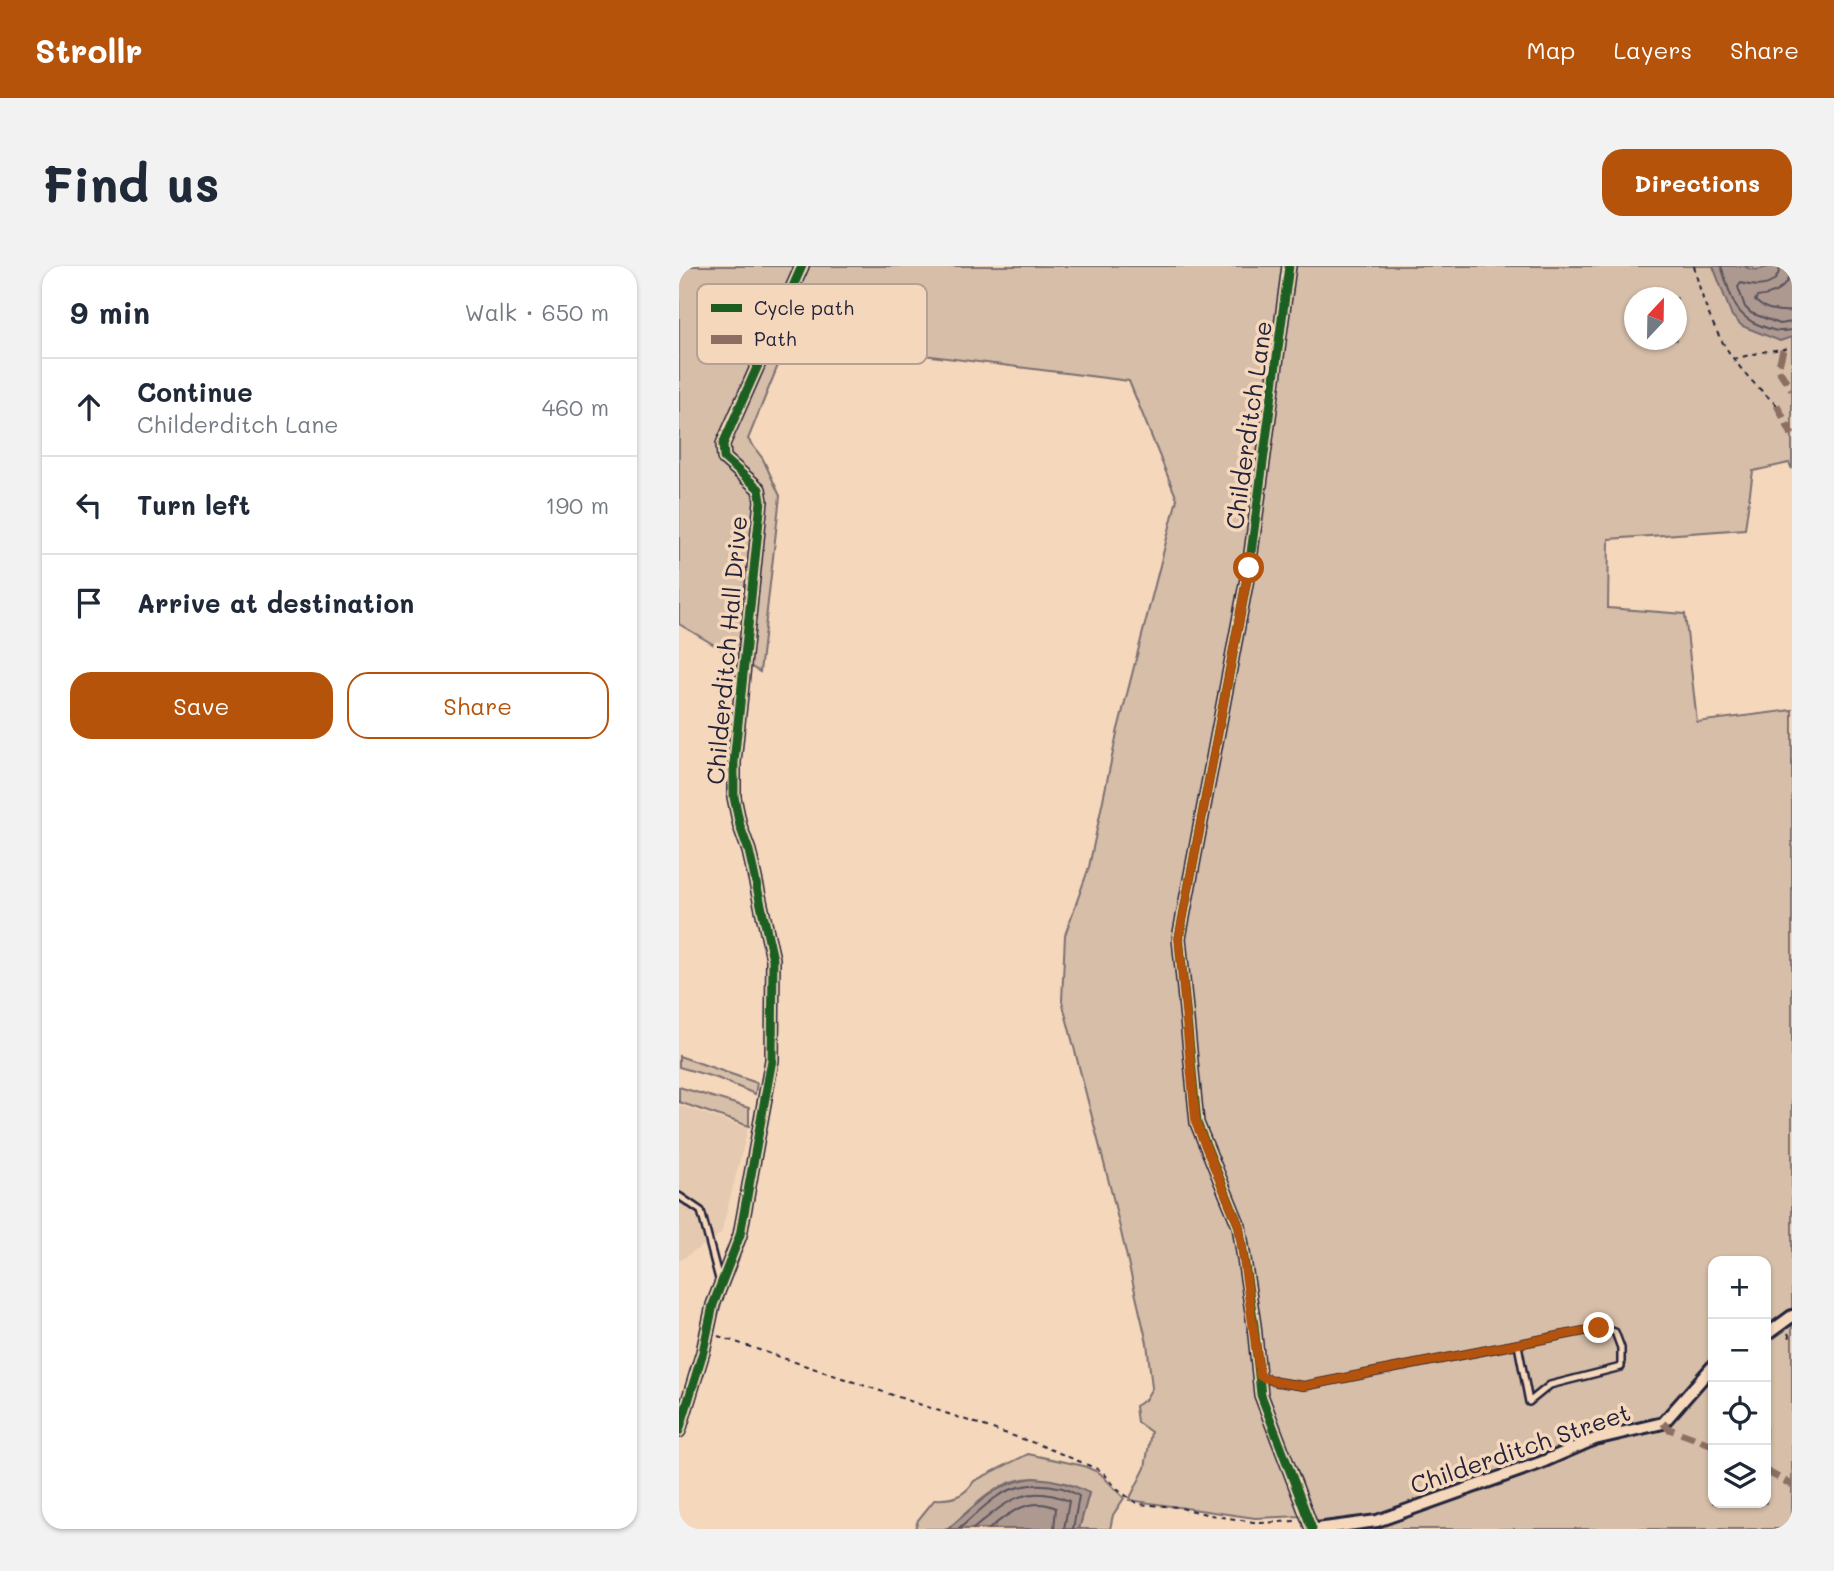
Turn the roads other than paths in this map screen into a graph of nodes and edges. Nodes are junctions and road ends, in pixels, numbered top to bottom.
1 (802, 266) edge
2 (1289, 266) edge
3 (794, 284) edge
4 (759, 364) edge
5 (679, 1196) edge
6 (720, 1283) junction
7 (1792, 1316) edge
8 (1771, 1331) edge
9 (1518, 1345) junction
10 (1708, 1372) edge
11 (1260, 1376) junction
12 (679, 1431) edge
13 (1313, 1526) edge

1 - 3 street, Childerditch Hall Drive
2 - 11 street, Childerditch Lane
4 - 6 street, Childerditch Hall Drive
5 - 6 lane
6 - 12 street, Childerditch Hall Drive
7 - 8 street
9 - 9 lane
9 - 11 lane
10 - 13 street, Childerditch Street
11 - 13 street, Childerditch Lane

